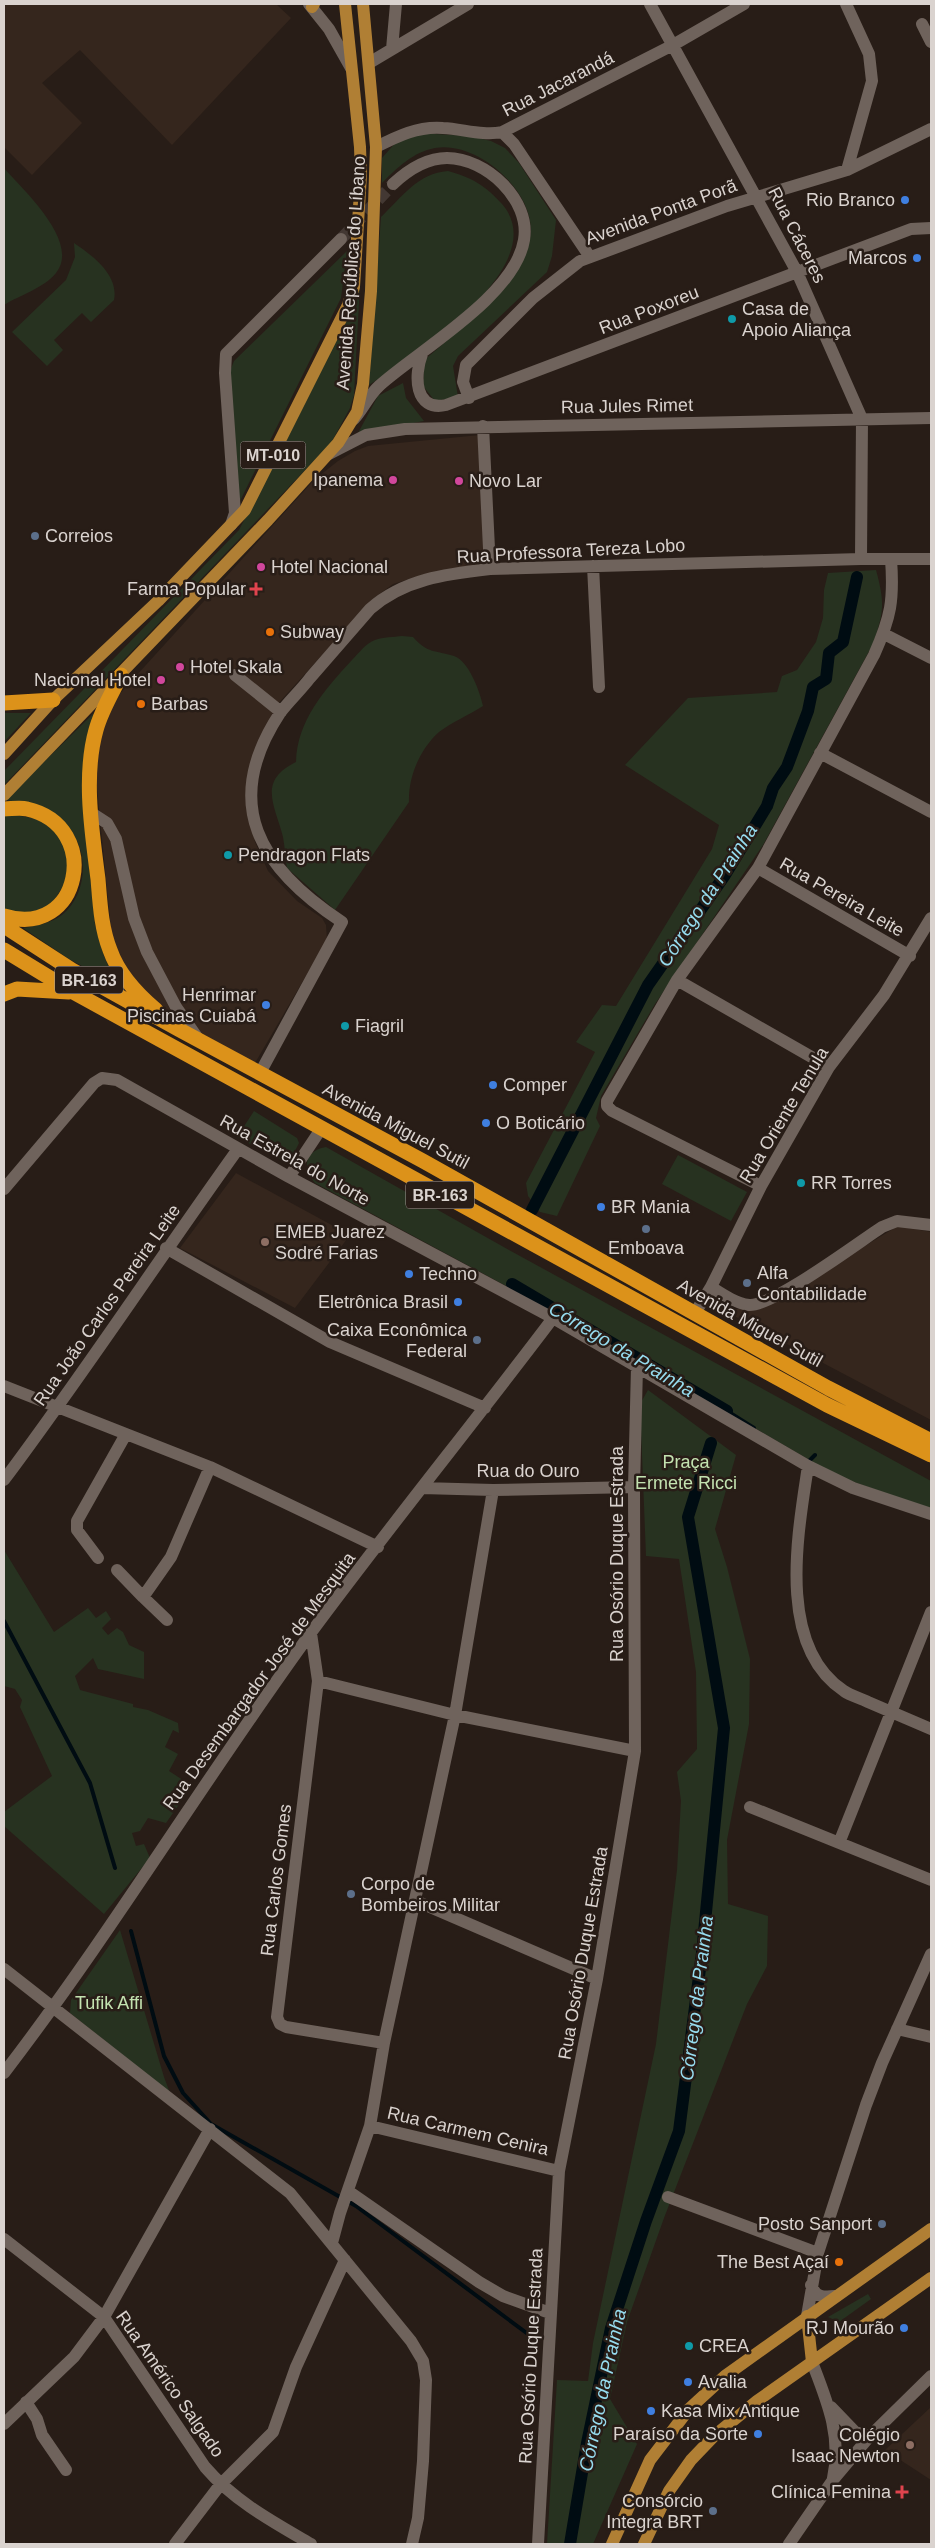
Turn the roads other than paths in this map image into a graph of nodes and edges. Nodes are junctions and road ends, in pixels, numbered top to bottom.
1 (345, 4) edge
2 (363, 4) edge
3 (396, 4) edge
4 (468, 4) edge
5 (650, 4) edge
6 (744, 4) edge
7 (846, 4) edge
8 (312, 5) edge
9 (922, 24) dead end
10 (931, 42) edge
11 (673, 46) junction
12 (392, 49) junction
13 (368, 63) junction
14 (353, 73) junction
15 (931, 129) edge
16 (502, 132) junction
17 (376, 147) junction
18 (847, 170) junction
19 (393, 184) tunnel mouth
20 (757, 196) junction
21 (931, 228) edge
22 (341, 239) tunnel mouth
23 (590, 257) junction
24 (798, 272) junction
25 (422, 354) junction
26 (469, 398) junction
27 (931, 418) edge
28 (862, 419) junction
29 (353, 421) junction
30 (483, 426) junction
31 (329, 454) junction
32 (231, 525) junction
33 (861, 558) junction
34 (891, 559) junction
35 (931, 559) edge
36 (593, 566) junction
37 (490, 569) junction
38 (884, 634) junction
39 (931, 658) edge
40 (121, 675) junction
41 (235, 675) dead end
42 (599, 687) dead end
43 (53, 700) junction
44 (4, 703) edge
45 (281, 712) junction
46 (820, 753) junction
47 (4, 754) edge
48 (4, 795) edge
49 (4, 810) edge
50 (90, 812) junction
51 (931, 812) edge
52 (758, 868) junction
53 (4, 916) edge
54 (931, 918) edge
55 (4, 926) edge
56 (4, 950) edge
57 (910, 956) junction
58 (676, 980) junction
59 (73, 992) junction
60 (4, 994) edge
61 (178, 1029) junction
62 (199, 1040) junction
63 (829, 1066) junction
64 (260, 1073) junction
65 (321, 1129) junction
66 (238, 1149) junction
67 (289, 1177) junction
68 (761, 1186) junction
69 (4, 1189) edge
70 (931, 1225) edge
71 (166, 1248) junction
72 (710, 1287) junction
73 (695, 1313) junction
74 (553, 1318) junction
75 (637, 1367) junction
76 (4, 1386) edge
77 (58, 1408) junction
78 (485, 1408) junction
79 (126, 1434) junction
80 (931, 1441) edge
81 (931, 1456) edge
82 (808, 1466) junction
83 (210, 1467) junction
84 (4, 1480) edge
85 (634, 1487) junction
86 (422, 1488) junction
87 (493, 1490) junction
88 (931, 1514) edge
89 (378, 1547) junction
90 (98, 1558) dead end
91 (117, 1570) dead end
92 (143, 1597) junction
93 (931, 1612) edge
94 (167, 1620) dead end
95 (311, 1633) junction
96 (318, 1681) junction
97 (892, 1712) junction
98 (455, 1715) junction
99 (931, 1729) edge
100 (635, 1751) junction
101 (750, 1808) dead end
102 (839, 1844) junction
103 (931, 1880) edge
104 (416, 1901) junction
105 (931, 1954) edge
106 (4, 1970) edge
107 (597, 1979) junction
108 (53, 2009) junction
109 (898, 2029) junction
110 (931, 2037) edge
111 (384, 2043) junction
112 (4, 2073) edge
113 (370, 2126) junction
114 (210, 2129) junction
115 (559, 2171) junction
116 (347, 2194) junction
117 (668, 2197) dead end
118 (341, 2211) junction
119 (316, 2224) junction
120 (931, 2229) edge
121 (4, 2239) edge
122 (332, 2243) junction
123 (818, 2253) junction
124 (345, 2260) junction
125 (931, 2278) edge
126 (811, 2285) junction
127 (836, 2296) junction
128 (550, 2312) junction
129 (807, 2316) junction
130 (104, 2317) junction
131 (812, 2362) junction
132 (931, 2376) edge
133 (827, 2401) junction
134 (26, 2402) junction
135 (4, 2424) edge
136 (870, 2436) junction
137 (66, 2470) dead end
138 (833, 2480) junction
139 (220, 2485) junction
140 (175, 2544) edge
141 (311, 2544) edge
142 (412, 2544) edge
143 (538, 2544) edge
144 (612, 2544) edge
145 (644, 2544) edge
146 (789, 2544) edge

1 - 14 main road, Avenida República do Líbano / MT-010
2 - 13 main road, Avenida República do Líbano / MT-010
3 - 12 street
4 - 12 street
5 - 11 street, Rua Cáceres
6 - 11 street, Rua Jacarandá
7 - 18 street
8 - 14 street
9 - 10 street
11 - 16 street, Rua Jacarandá
11 - 20 street, Rua Cáceres
12 - 13 street
13 - 17 main road, Avenida República do Líbano / MT-010
14 - 32 main road, Avenida República do Líbano / MT-010
15 - 18 street, Avenida Ponta Porã
16 - 17 street, Rua Jacarandá
16 - 23 street
17 - 29 main road, Avenida República do Líbano / MT-010
18 - 20 street, Avenida Ponta Porã
19 - 25 street
20 - 23 street, Avenida Ponta Porã
20 - 24 street, Rua Cáceres
21 - 24 street, Rua Poxoreu
22 - 32 street
23 - 26 street, Avenida Ponta Porã
24 - 26 street, Rua Poxoreu
24 - 28 street, Rua Cáceres
25 - 26 street, Rua Poxoreu
25 - 29 street
27 - 28 street, Rua Jules Rimet
28 - 30 street, Rua Jules Rimet
28 - 33 street, Rua Cáceres
29 - 31 main road, Avenida República do Líbano / MT-010
30 - 31 street, Rua Jules Rimet
30 - 37 street
31 - 40 main road, Avenida República do Líbano / MT-010
32 - 43 main road, Avenida República do Líbano / MT-010
33 - 34 street, Rua Professora Tereza Lobo
33 - 36 street, Rua Professora Tereza Lobo
34 - 35 street, Rua Professora Tereza Lobo
34 - 38 street
36 - 37 street, Rua Professora Tereza Lobo
36 - 42 street
37 - 45 street, Rua Professora Tereza Lobo
38 - 39 street
38 - 46 street
40 - 48 main road, Avenida República do Líbano / MT-010
40 - 50 highway
41 - 45 street
43 - 44 highway
43 - 47 main road, Avenida República do Líbano / MT-010
45 - 64 street, Rua Professora Tereza Lobo
46 - 51 street
46 - 52 street
49 - 53 highway
50 - 61 highway
50 - 62 street
52 - 57 street, Rua Pereira Leite
52 - 58 street
54 - 57 street, Rua Oriente Tenula
55 - 61 highway, Avenida Miguel Sutil / BR-163
56 - 59 highway, Avenida Miguel Sutil / BR-163
57 - 63 street, Rua Oriente Tenula
58 - 63 street
58 - 68 street
59 - 60 highway
59 - 65 highway, Avenida Miguel Sutil / BR-163
61 - 62 highway, Avenida Miguel Sutil / BR-163
62 - 64 highway, Avenida Miguel Sutil / BR-163
63 - 68 street, Rua Oriente Tenula
64 - 73 highway, Avenida Miguel Sutil / BR-163
65 - 67 street
65 - 81 highway, Avenida Miguel Sutil / BR-163
66 - 67 street, Rua Estrela do Norte
66 - 69 street, Rua Estrela do Norte
66 - 71 street, Rua João Carlos Pereira Leite
67 - 74 street, Rua Estrela do Norte
68 - 72 street, Rua Oriente Tenula
70 - 72 street
71 - 77 street, Rua João Carlos Pereira Leite
71 - 78 street
72 - 73 street, Rua Oriente Tenula
73 - 80 highway, Avenida Miguel Sutil / BR-163
74 - 75 street, Rua Estrela do Norte
74 - 78 street, Rua Desembargador José de Mesquita
75 - 82 street, Rua Estrela do Norte
75 - 85 street, Rua Osório Duque Estrada
76 - 77 street
77 - 79 street
77 - 84 street, Rua João Carlos Pereira Leite
78 - 86 street, Rua Desembargador José de Mesquita
79 - 83 street
79 - 90 street
82 - 88 street, Rua Estrela do Norte
82 - 97 street
83 - 89 street
83 - 92 street
85 - 87 street, Rua do Ouro
85 - 100 street, Rua Osório Duque Estrada
86 - 87 street, Rua do Ouro
86 - 89 street, Rua Desembargador José de Mesquita
87 - 98 street
89 - 95 street, Rua Desembargador José de Mesquita
91 - 92 street
92 - 94 street
93 - 97 street
95 - 96 street, Rua Carlos Gomes
95 - 108 street, Rua Desembargador José de Mesquita
96 - 98 street
96 - 111 street, Rua Carlos Gomes
97 - 99 street
97 - 102 street
98 - 100 street
98 - 104 street
100 - 107 street, Rua Osório Duque Estrada
101 - 102 street
102 - 103 street
104 - 107 street
104 - 111 street
105 - 109 street
106 - 108 street
107 - 115 street, Rua Osório Duque Estrada
108 - 112 street, Rua Desembargador José de Mesquita
108 - 114 street
109 - 110 street
109 - 123 street
111 - 113 street
113 - 115 street, Rua Carmem Cenira
113 - 116 street
114 - 119 street
114 - 130 street
115 - 128 street, Rua Osório Duque Estrada
116 - 118 street
116 - 128 street
117 - 123 street
118 - 119 street
118 - 122 street
119 - 122 street
120 - 127 main road
121 - 130 street, Rua Américo Salgado
122 - 124 street
123 - 126 street
124 - 139 street
124 - 142 street
125 - 131 main road
126 - 127 street
126 - 129 street
127 - 129 main road
128 - 143 street, Rua Osório Duque Estrada
129 - 131 main road
129 - 144 main road
130 - 134 street
130 - 139 street, Rua Américo Salgado
131 - 133 street
131 - 145 main road
132 - 136 street
133 - 136 street
133 - 138 street
134 - 135 street
134 - 137 street
136 - 138 street
138 - 146 street
139 - 140 street
139 - 141 street, Rua Américo Salgado

